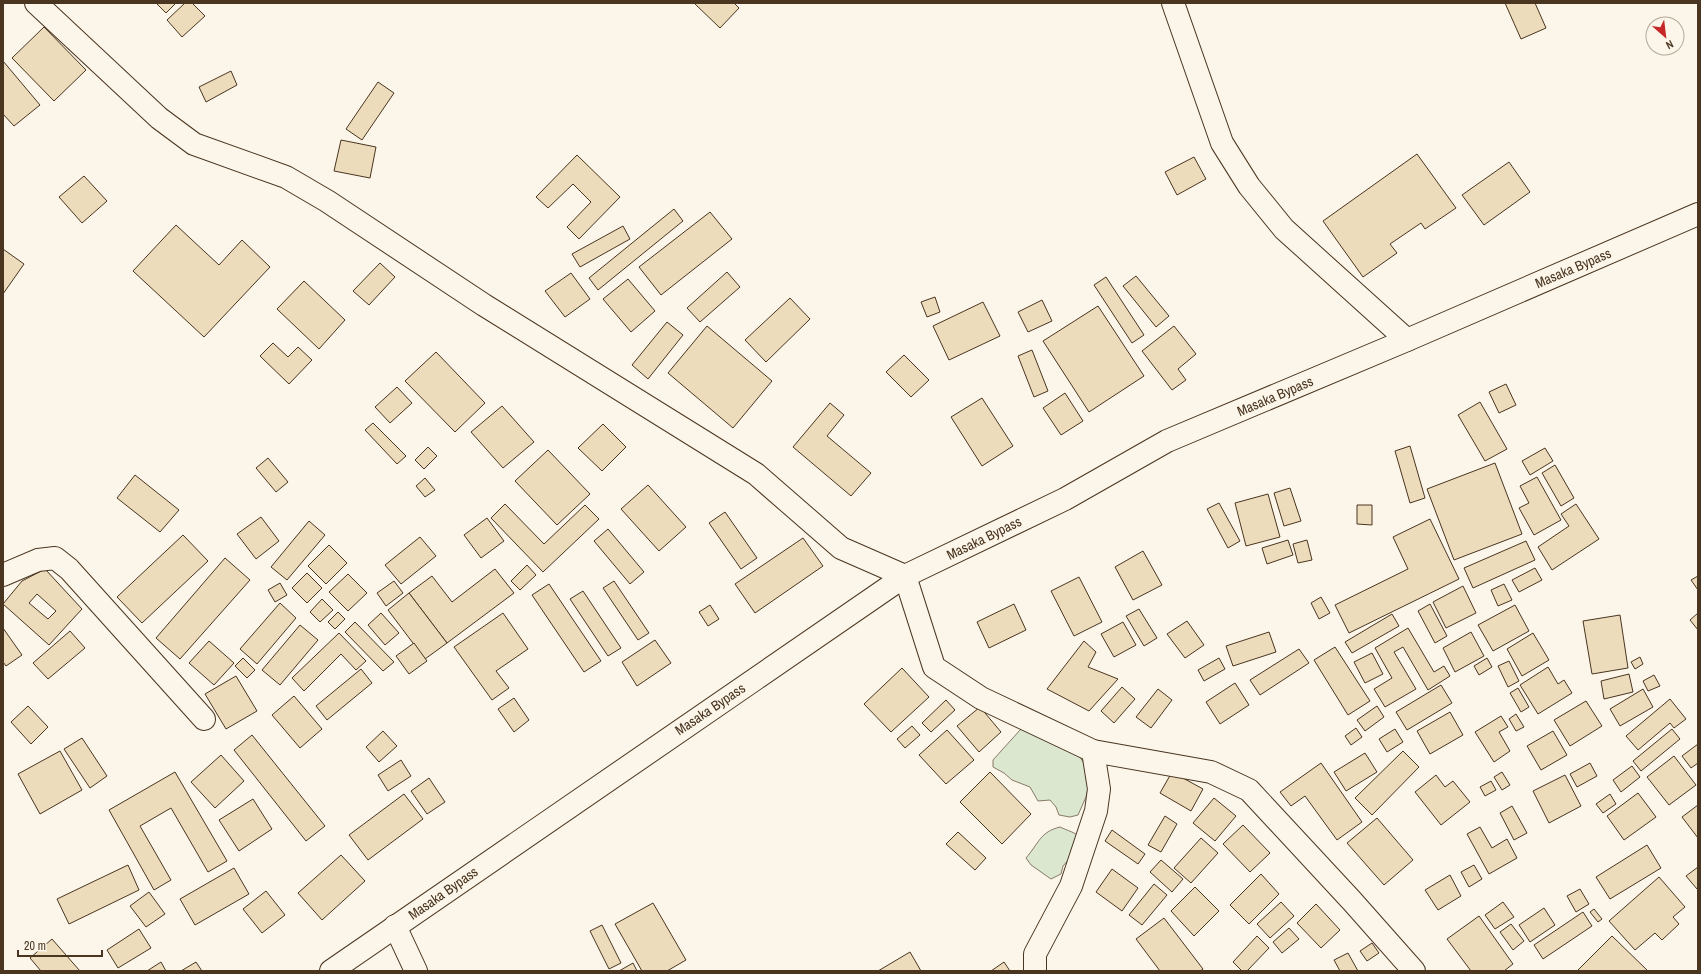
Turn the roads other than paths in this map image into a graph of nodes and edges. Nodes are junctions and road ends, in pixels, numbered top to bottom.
1 (36, 3) edge
2 (1173, 3) edge
3 (1698, 214) edge
4 (1407, 340) junction
5 (3, 575) edge
6 (905, 576) junction
7 (204, 719) dead end
8 (1093, 751) junction
9 (395, 926) junction
10 (331, 971) edge
11 (416, 971) edge
12 (1035, 971) edge
13 (1414, 971) edge

1 - 6 main road
2 - 4 main road
3 - 4 main road, Masaka Bypass
4 - 6 main road, Masaka Bypass
5 - 7 main road
6 - 8 main road
6 - 9 main road, Masaka Bypass
8 - 12 main road
8 - 13 main road
9 - 10 main road, Masaka Bypass
9 - 11 main road

